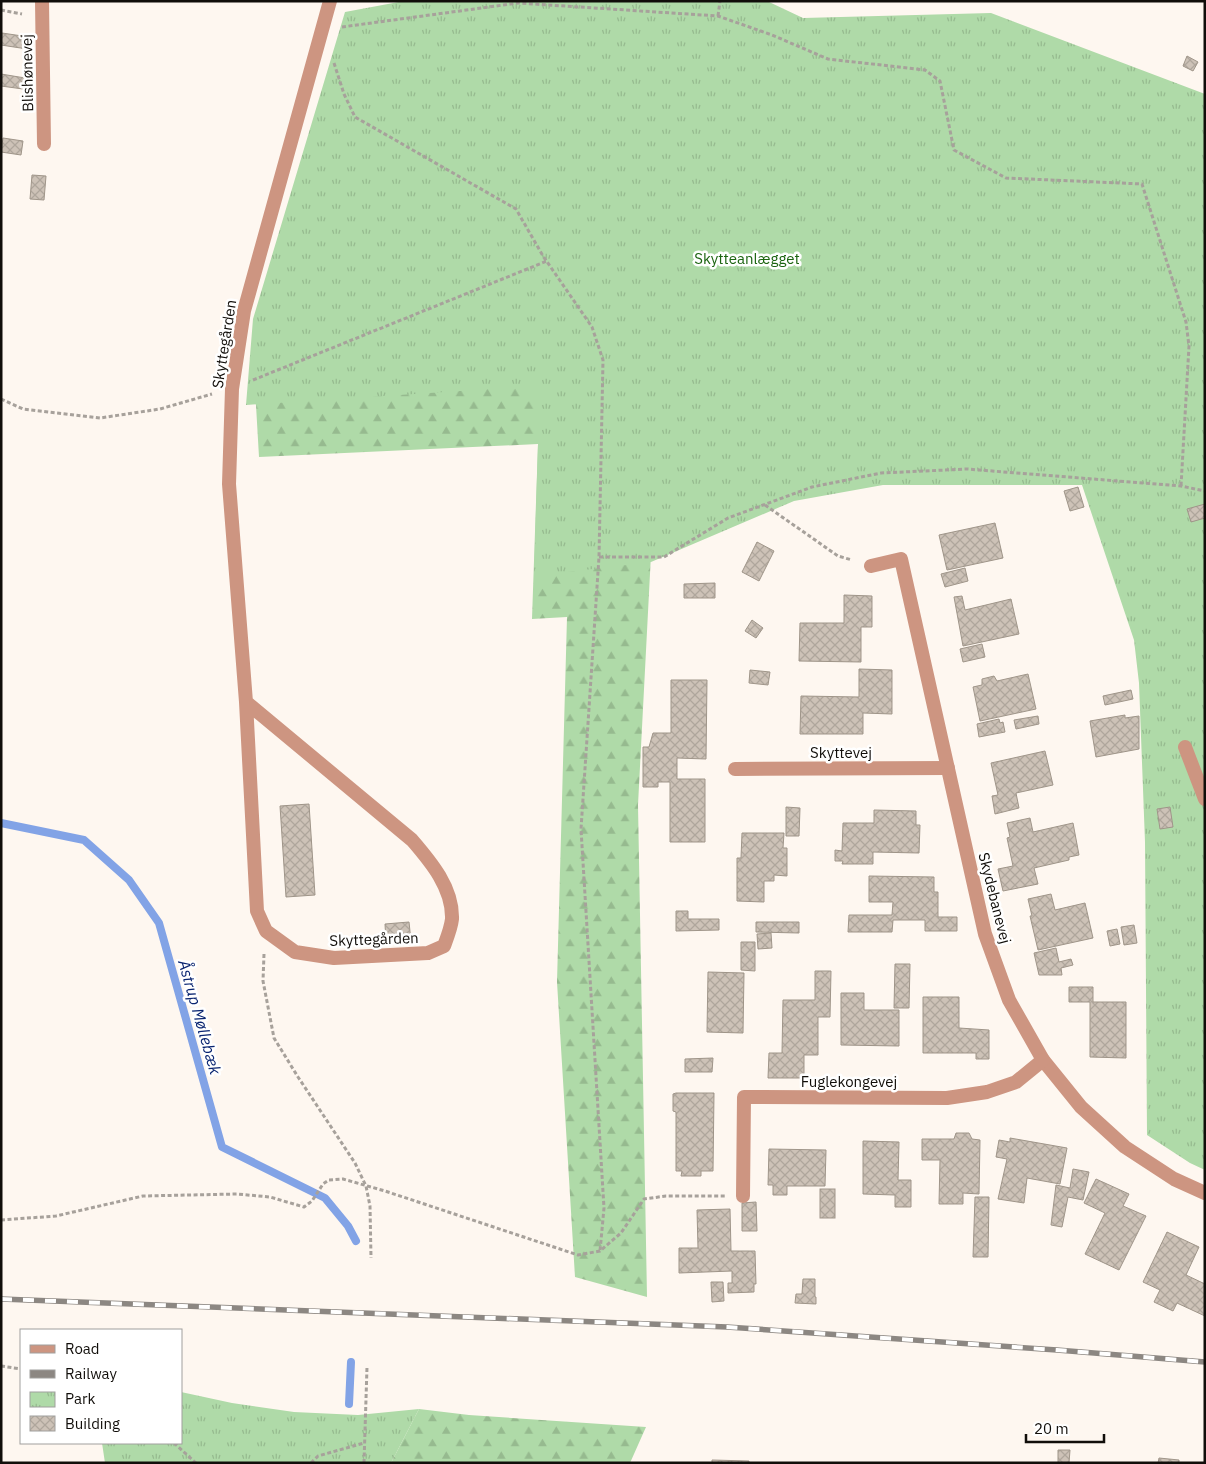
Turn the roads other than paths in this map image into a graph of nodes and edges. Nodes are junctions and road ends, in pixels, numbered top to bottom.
1 (42, 1) edge
2 (330, 1) edge
3 (44, 144) dead end
4 (871, 566) road end
5 (246, 702) junction
6 (1185, 747) dead end
7 (948, 768) junction
8 (735, 769) dead end
9 (1205, 799) edge
10 (1043, 1060) junction
11 (1205, 1194) edge
12 (743, 1196) road end

1 - 3 street, Blishønevej
2 - 5 street, Skyttegården
4 - 7 street, Skydebanevej
5 - 5 street, Skyttegården
6 - 9 street
7 - 8 street, Skyttevej
7 - 10 street, Skydebanevej
10 - 11 street, Skydebanevej
10 - 12 street, Fuglekongevej

